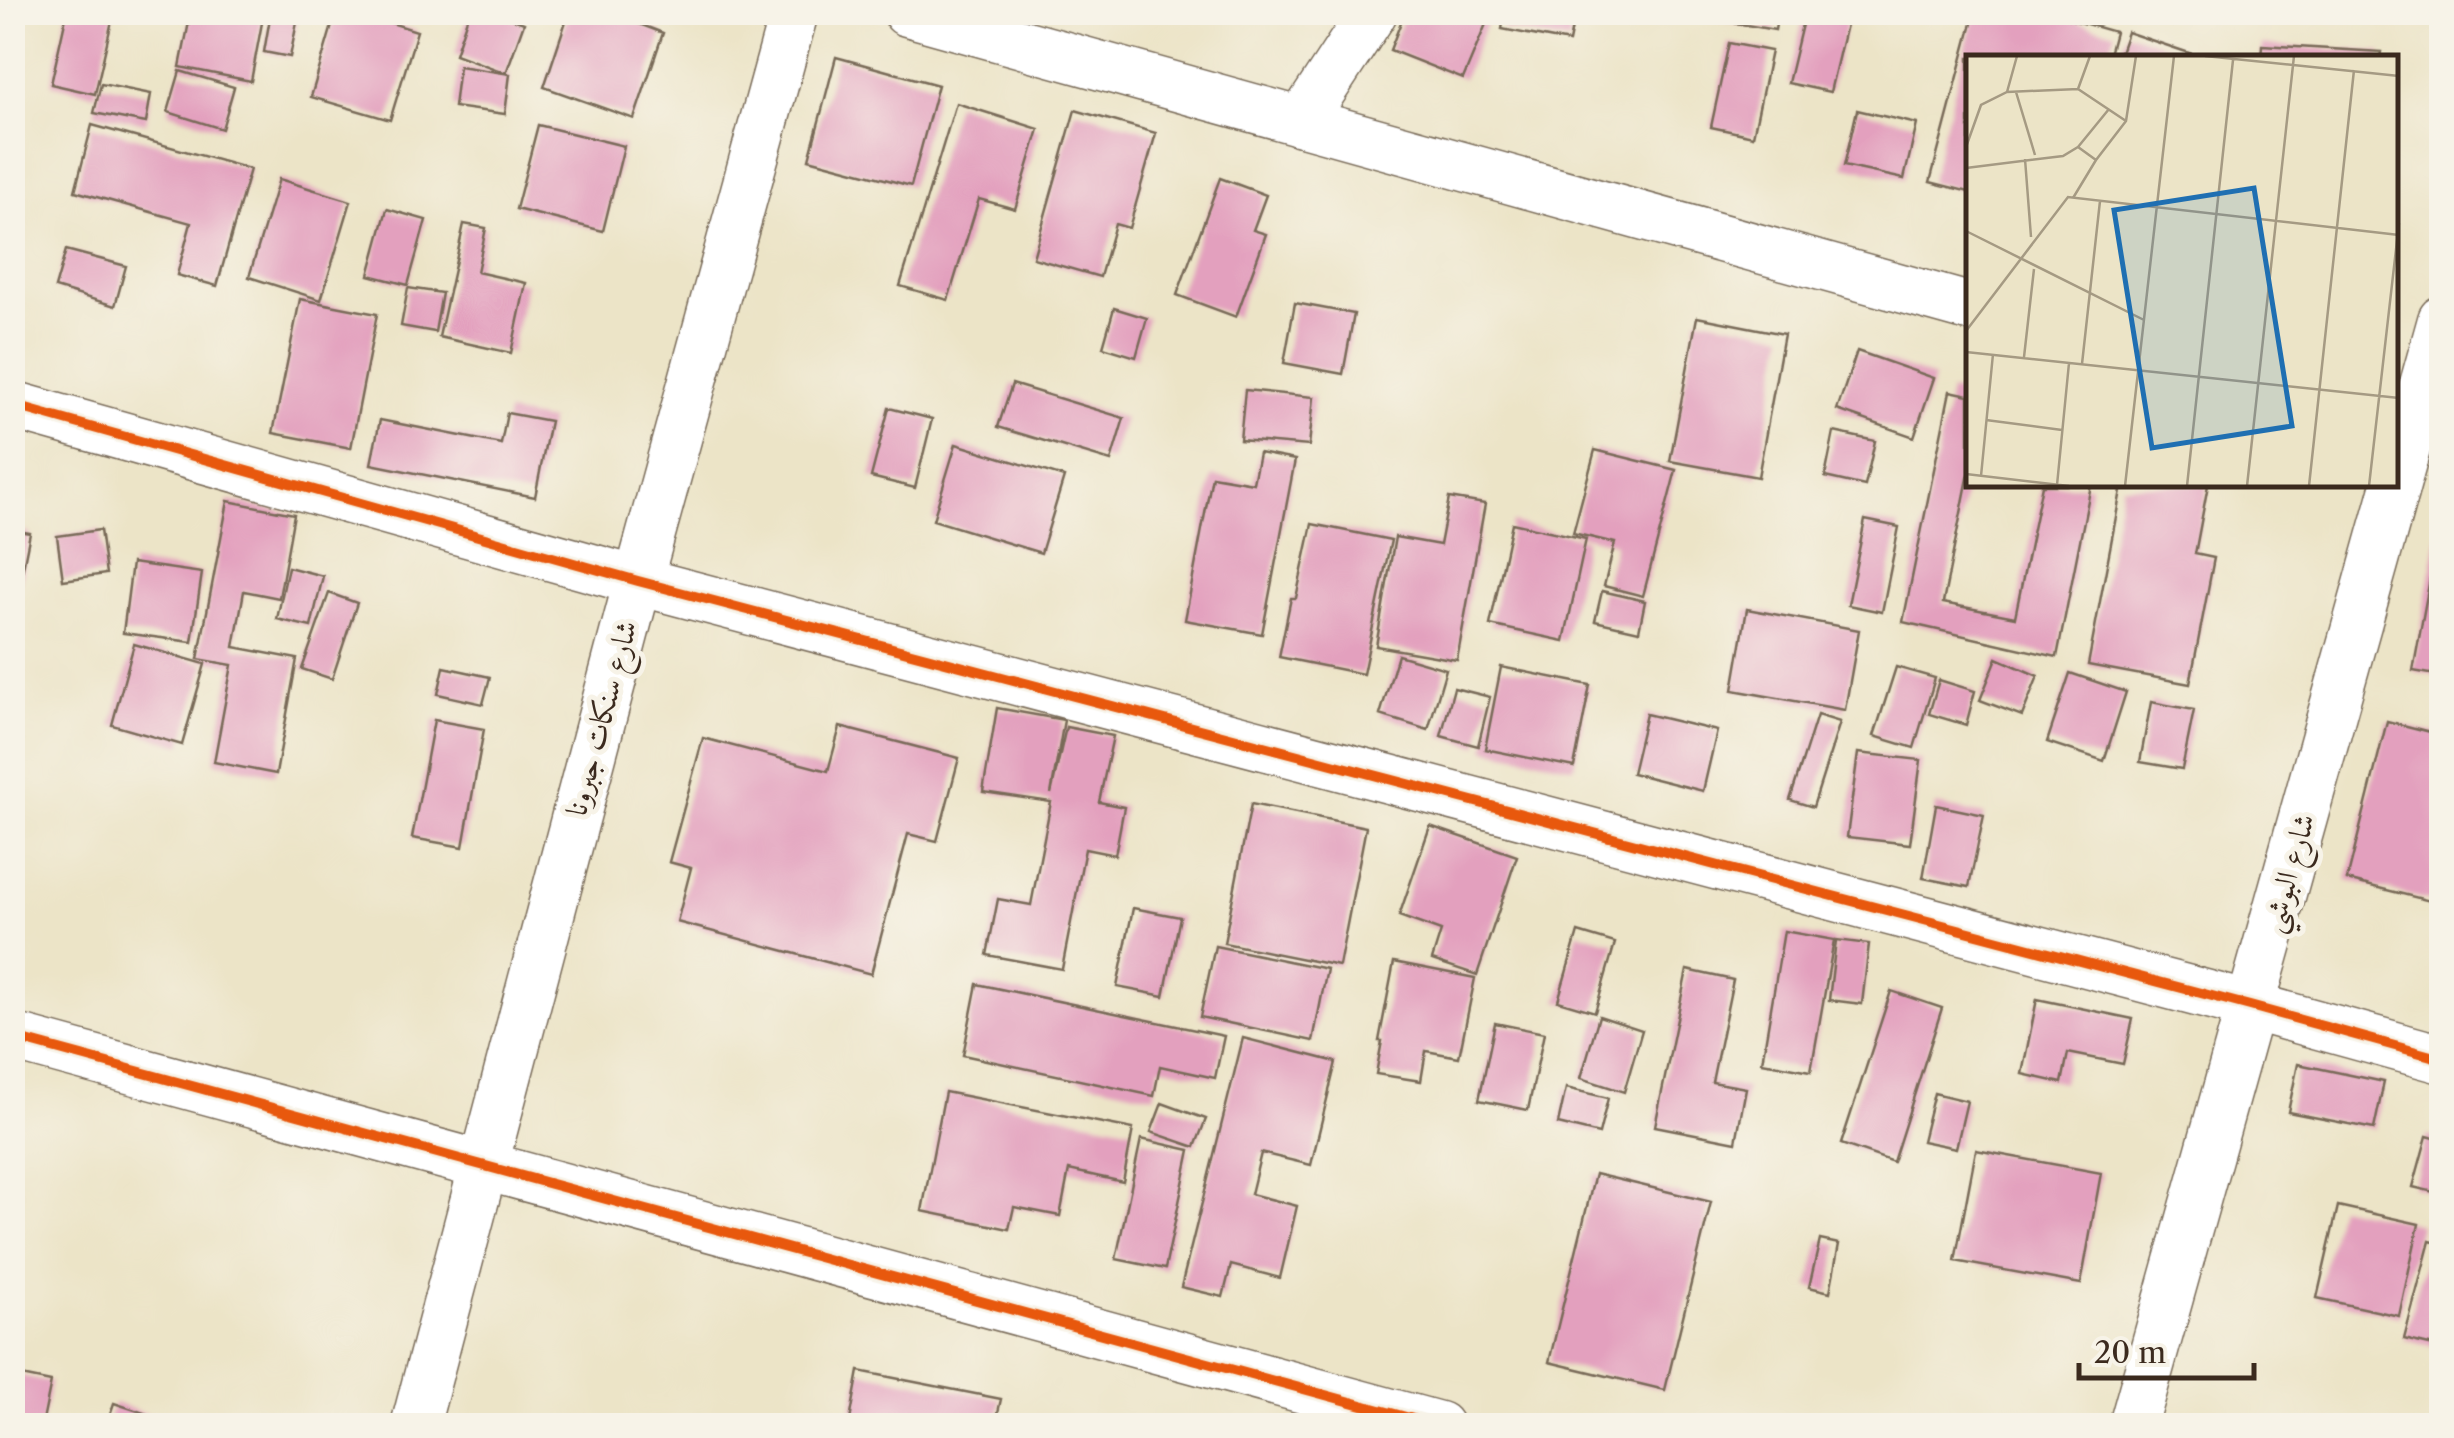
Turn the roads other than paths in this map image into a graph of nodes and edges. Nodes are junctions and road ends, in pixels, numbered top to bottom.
1 (794, 12) edge
2 (907, 12) edge
3 (1373, 12) edge
4 (1300, 122) junction
5 (1966, 306) edge
6 (2442, 320) edge
7 (12, 405) edge
8 (2417, 431) edge
9 (638, 582) junction
10 (2250, 1006) junction
11 (12, 1037) edge
12 (2442, 1059) edge
13 (482, 1166) junction
14 (415, 1426) edge
15 (1439, 1426) edge
16 (2133, 1426) edge

1 - 9 street, شارع سنكات جبرونا
2 - 4 street
3 - 4 street
4 - 5 street
6 - 8 street, شارع البوشي
7 - 9 street
8 - 10 street, شارع البوشي
9 - 10 street
9 - 13 street, شارع سنكات جبرونا
10 - 12 street
10 - 16 street, شارع البوشي
11 - 13 street
13 - 14 street, شارع سنكات جبرونا
13 - 15 street

